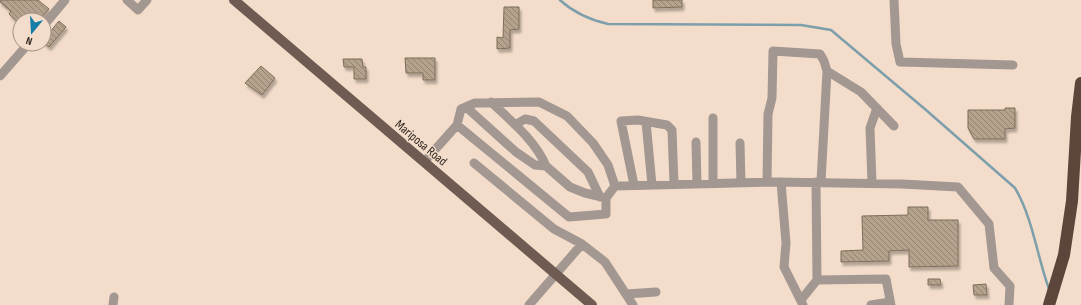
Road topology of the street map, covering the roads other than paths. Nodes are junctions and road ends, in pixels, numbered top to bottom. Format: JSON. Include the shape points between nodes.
{"nodes":[{"id":1,"x":65,"y":0,"type":"edge"},
{"id":2,"x":127,"y":0,"type":"edge"},
{"id":3,"x":147,"y":0,"type":"edge"},
{"id":4,"x":234,"y":0,"type":"edge"},
{"id":5,"x":894,"y":0,"type":"edge"},
{"id":6,"x":52,"y":15,"type":"edge"},
{"id":7,"x":21,"y":52,"type":"edge"},
{"id":8,"x":1014,"y":65,"type":"dead end"},
{"id":9,"x":827,"y":70,"type":"junction"},
{"id":10,"x":0,"y":76,"type":"edge"},
{"id":11,"x":1081,"y":83,"type":"edge"},
{"id":12,"x":491,"y":102,"type":"junction"},
{"id":13,"x":466,"y":107,"type":"junction"},
{"id":14,"x":877,"y":108,"type":"junction"},
{"id":15,"x":713,"y":118,"type":"dead end"},
{"id":16,"x":646,"y":122,"type":"junction"},
{"id":17,"x":457,"y":125,"type":"junction"},
{"id":18,"x":515,"y":125,"type":"junction"},
{"id":19,"x":894,"y":126,"type":"dead end"},
{"id":20,"x":696,"y":142,"type":"dead end"},
{"id":21,"x":740,"y":143,"type":"dead end"},
{"id":22,"x":424,"y":162,"type":"junction"},
{"id":23,"x":474,"y":163,"type":"dead end"},
{"id":24,"x":546,"y":166,"type":"junction"},
{"id":25,"x":767,"y":182,"type":"junction"},
{"id":26,"x":781,"y":182,"type":"junction"},
{"id":27,"x":819,"y":182,"type":"junction"},
{"id":28,"x":713,"y":183,"type":"junction"},
{"id":29,"x":741,"y":183,"type":"junction"},
{"id":30,"x":872,"y":183,"type":"junction"},
{"id":31,"x":674,"y":184,"type":"junction"},
{"id":32,"x":697,"y":184,"type":"junction"},
{"id":33,"x":634,"y":185,"type":"junction"},
{"id":34,"x":652,"y":185,"type":"junction"},
{"id":35,"x":615,"y":186,"type":"junction"},
{"id":36,"x":603,"y":197,"type":"junction"},
{"id":37,"x":582,"y":244,"type":"junction"},
{"id":38,"x":556,"y":274,"type":"junction"},
{"id":39,"x":818,"y":280,"type":"junction"},
{"id":40,"x":656,"y":292,"type":"dead end"},
{"id":41,"x":626,"y":294,"type":"junction"},
{"id":42,"x":802,"y":302,"type":"edge"},
{"id":43,"x":891,"y":304,"type":"edge"},
{"id":44,"x":529,"y":305,"type":"edge"},
{"id":45,"x":592,"y":305,"type":"edge"},
{"id":46,"x":633,"y":305,"type":"edge"},
{"id":47,"x":871,"y":305,"type":"edge"},
{"id":48,"x":1009,"y":305,"type":"edge"},
{"id":49,"x":1049,"y":305,"type":"edge"}],
"edges":[{"from":1,"to":6,"type":"street"},
{"from":2,"to":3,"type":"street","via":[[138,10]]},
{"from":4,"to":22,"type":"main road","name":"Mariposa Road"},
{"from":5,"to":8,"type":"street","via":[[896,44],[900,62]]},
{"from":7,"to":10,"type":"street"},
{"from":9,"to":14,"type":"street","via":[[861,92]]},
{"from":9,"to":25,"type":"street","via":[[820,54],[774,51],[772,98],[768,114]]},
{"from":9,"to":27,"type":"street"},
{"from":11,"to":49,"type":"highway","via":[[1072,201],[1064,255]]},
{"from":12,"to":13,"type":"street","via":[[475,103]]},
{"from":12,"to":18,"type":"street"},
{"from":12,"to":35,"type":"street","via":[[539,102],[567,116],[601,154],[608,165]]},
{"from":13,"to":17,"type":"street","via":[[461,109]]},
{"from":13,"to":24,"type":"street","via":[[516,152],[535,166]]},
{"from":14,"to":19,"type":"street"},
{"from":14,"to":30,"type":"street","via":[[870,128]]},
{"from":15,"to":28,"type":"street"},
{"from":16,"to":31,"type":"street","via":[[667,125],[672,130]]},
{"from":16,"to":33,"type":"street","via":[[621,121]]},
{"from":16,"to":34,"type":"street"},
{"from":17,"to":22,"type":"street"},
{"from":17,"to":36,"type":"street","via":[[569,217],[606,214]]},
{"from":18,"to":24,"type":"street","via":[[542,155]]},
{"from":18,"to":36,"type":"street","via":[[525,119],[534,121],[588,172]]},
{"from":20,"to":32,"type":"street"},
{"from":21,"to":29,"type":"street"},
{"from":22,"to":38,"type":"main road","name":"Mariposa Road"},
{"from":23,"to":37,"type":"street","via":[[554,228]]},
{"from":24,"to":36,"type":"street","via":[[570,187]]},
{"from":25,"to":26,"type":"street"},
{"from":25,"to":29,"type":"street"},
{"from":26,"to":27,"type":"street"},
{"from":26,"to":42,"type":"street","via":[[786,243],[784,267]]},
{"from":27,"to":30,"type":"street"},
{"from":27,"to":39,"type":"street"},
{"from":28,"to":29,"type":"street"},
{"from":28,"to":32,"type":"street"},
{"from":30,"to":48,"type":"street","via":[[958,187],[988,224],[994,268],[1010,286]]},
{"from":31,"to":32,"type":"street"},
{"from":31,"to":34,"type":"street"},
{"from":33,"to":34,"type":"street"},
{"from":33,"to":35,"type":"street"},
{"from":35,"to":36,"type":"street"},
{"from":37,"to":38,"type":"street"},
{"from":37,"to":41,"type":"street","via":[[605,262]]},
{"from":38,"to":44,"type":"street"},
{"from":38,"to":45,"type":"main road","name":"Mariposa Road"},
{"from":39,"to":42,"type":"street"},
{"from":39,"to":43,"type":"street","via":[[886,279]]},
{"from":40,"to":41,"type":"street"},
{"from":41,"to":46,"type":"street"},
{"from":43,"to":47,"type":"street"}]}
